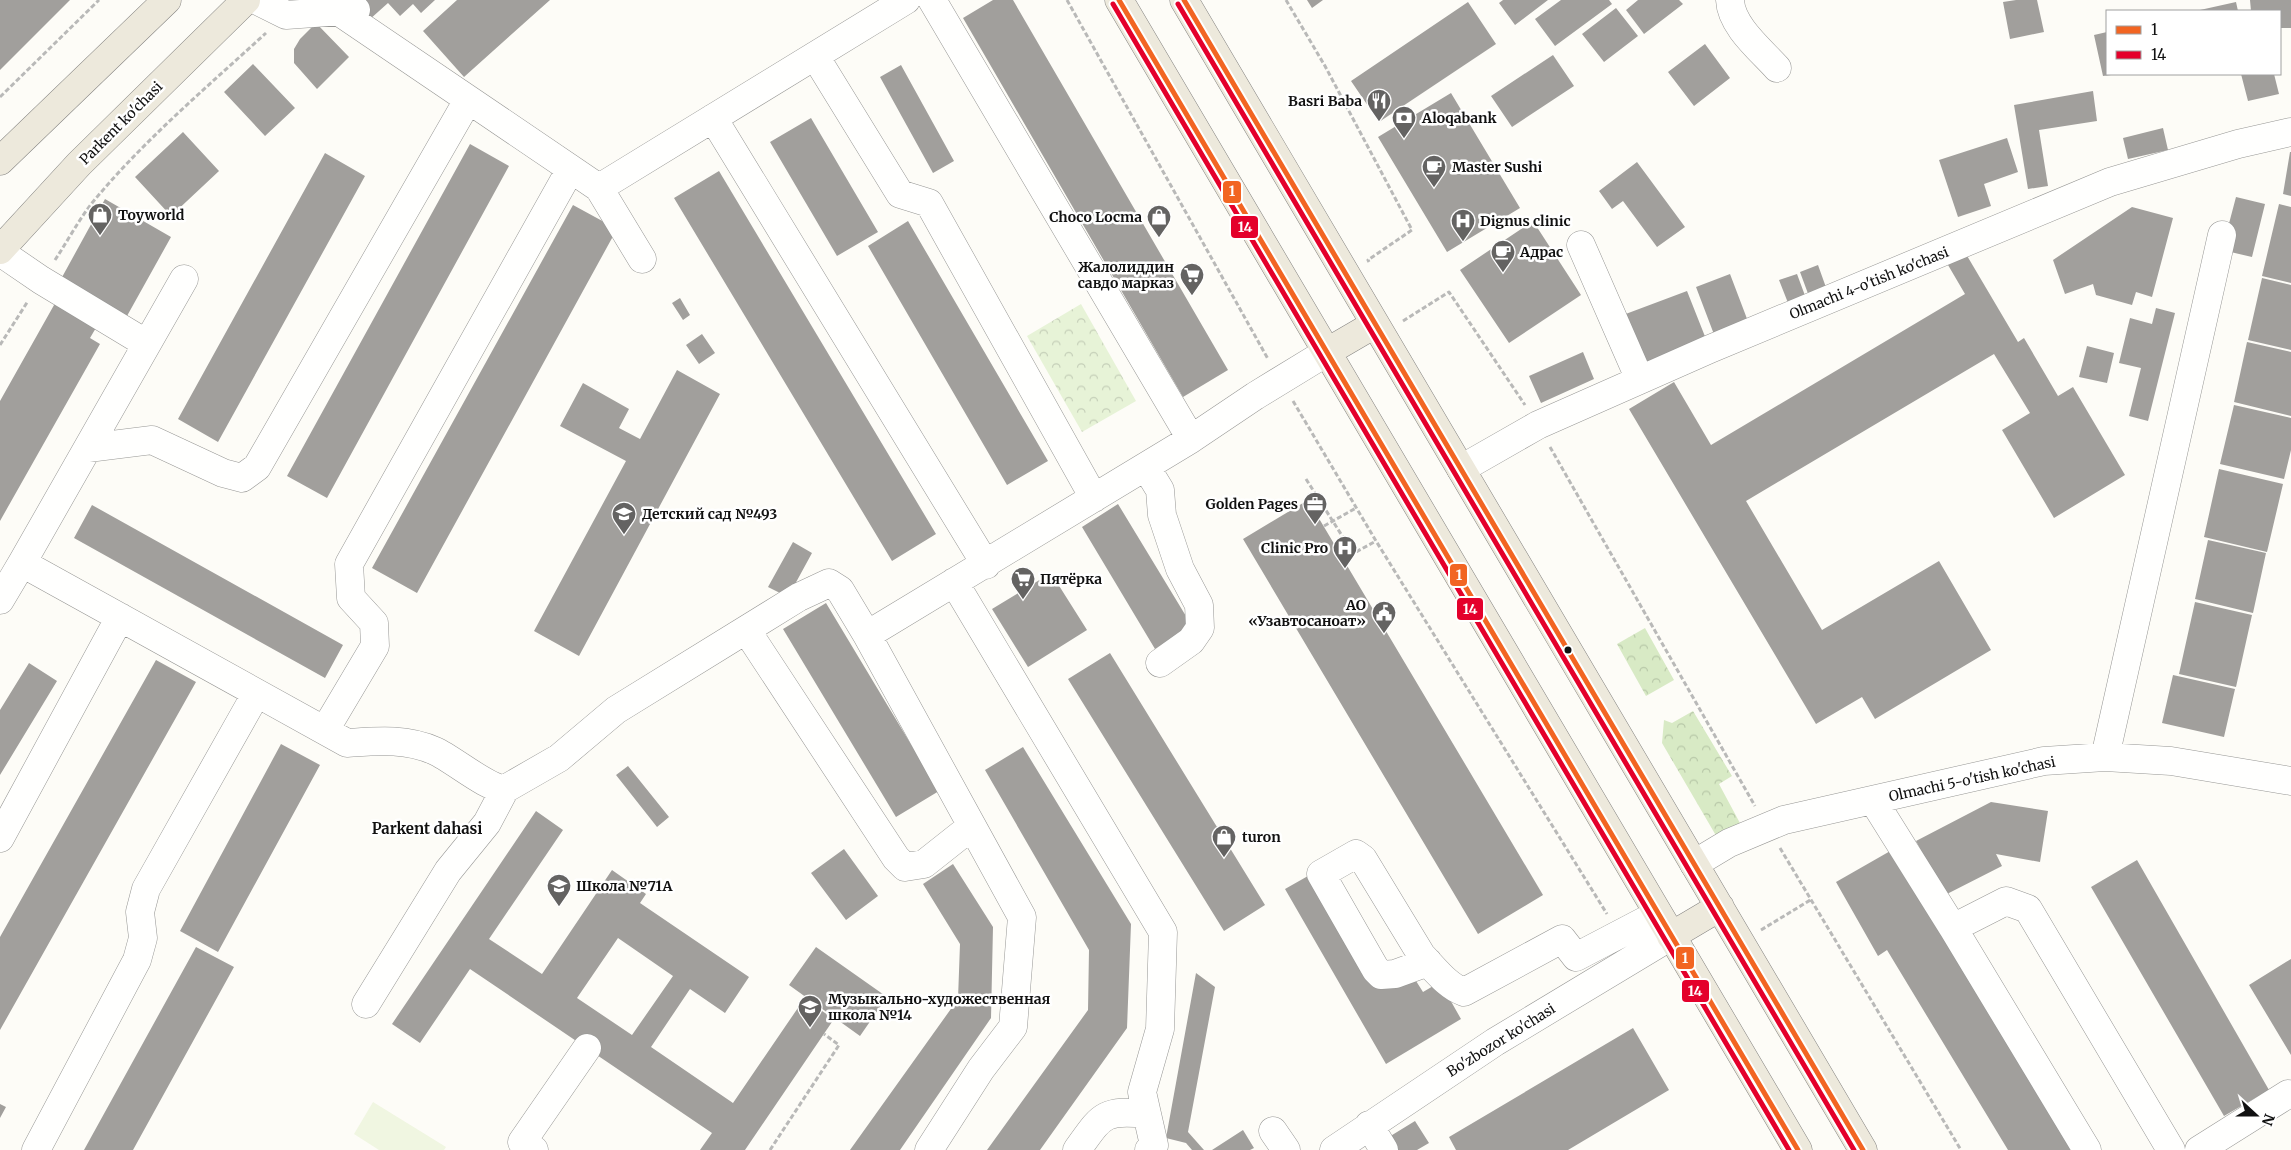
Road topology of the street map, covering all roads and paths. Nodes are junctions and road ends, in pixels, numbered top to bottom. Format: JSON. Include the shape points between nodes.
{"nodes":[{"id":1,"x":99,"y":0,"type":"edge"},
{"id":2,"x":167,"y":0,"type":"edge"},
{"id":3,"x":246,"y":0,"type":"edge"},
{"id":4,"x":256,"y":0,"type":"edge"},
{"id":5,"x":906,"y":0,"type":"edge"},
{"id":6,"x":932,"y":0,"type":"edge"},
{"id":7,"x":1067,"y":0,"type":"edge"},
{"id":8,"x":1119,"y":0,"type":"edge"},
{"id":9,"x":1184,"y":0,"type":"edge"},
{"id":10,"x":1286,"y":0,"type":"edge"},
{"id":11,"x":1730,"y":0,"type":"edge"},
{"id":12,"x":286,"y":15,"type":"junction"},
{"id":13,"x":815,"y":56,"type":"junction"},
{"id":14,"x":1777,"y":68,"type":"dead end"},
{"id":15,"x":0,"y":97,"type":"edge"},
{"id":16,"x":468,"y":100,"type":"junction"},
{"id":17,"x":713,"y":118,"type":"junction"},
{"id":18,"x":2291,"y":132,"type":"edge"},
{"id":19,"x":0,"y":161,"type":"edge"},
{"id":20,"x":570,"y":170,"type":"junction"},
{"id":21,"x":599,"y":188,"type":"junction"},
{"id":22,"x":2222,"y":235,"type":"dead end"},
{"id":23,"x":1581,"y":245,"type":"dead end"},
{"id":24,"x":0,"y":251,"type":"edge"},
{"id":25,"x":642,"y":259,"type":"dead end"},
{"id":26,"x":1371,"y":267,"type":"dead end"},
{"id":27,"x":184,"y":279,"type":"dead end"},
{"id":28,"x":42,"y":280,"type":"junction"},
{"id":29,"x":1388,"y":323,"type":"junction"},
{"id":30,"x":147,"y":344,"type":"junction"},
{"id":31,"x":0,"y":345,"type":"edge"},
{"id":32,"x":1327,"y":352,"type":"junction"},
{"id":33,"x":1280,"y":380,"type":"junction"},
{"id":34,"x":1640,"y":380,"type":"junction"},
{"id":35,"x":1538,"y":425,"type":"junction"},
{"id":36,"x":1191,"y":439,"type":"junction"},
{"id":37,"x":88,"y":448,"type":"junction"},
{"id":38,"x":1146,"y":467,"type":"junction"},
{"id":39,"x":1460,"y":469,"type":"junction"},
{"id":40,"x":1306,"y":479,"type":"dead end"},
{"id":41,"x":1094,"y":498,"type":"junction"},
{"id":42,"x":1356,"y":508,"type":"junction"},
{"id":43,"x":1333,"y":521,"type":"junction"},
{"id":44,"x":1324,"y":526,"type":"dead end"},
{"id":45,"x":1376,"y":541,"type":"junction"},
{"id":46,"x":1353,"y":552,"type":"junction"},
{"id":47,"x":1343,"y":559,"type":"dead end"},
{"id":48,"x":22,"y":563,"type":"junction"},
{"id":49,"x":986,"y":565,"type":"junction"},
{"id":50,"x":954,"y":582,"type":"junction"},
{"id":51,"x":0,"y":600,"type":"edge"},
{"id":52,"x":120,"y":617,"type":"junction"},
{"id":53,"x":747,"y":631,"type":"junction"},
{"id":54,"x":868,"y":634,"type":"junction"},
{"id":55,"x":1160,"y":663,"type":"dead end"},
{"id":56,"x":256,"y":694,"type":"junction"},
{"id":57,"x":325,"y":730,"type":"junction"},
{"id":58,"x":2105,"y":757,"type":"junction"},
{"id":59,"x":2291,"y":781,"type":"edge"},
{"id":60,"x":505,"y":789,"type":"junction"},
{"id":61,"x":1873,"y":800,"type":"junction"},
{"id":62,"x":7,"y":810,"type":"edge"},
{"id":63,"x":972,"y":826,"type":"junction"},
{"id":64,"x":1767,"y":827,"type":"junction"},
{"id":65,"x":0,"y":838,"type":"edge"},
{"id":66,"x":1694,"y":864,"type":"junction"},
{"id":67,"x":1812,"y":899,"type":"junction"},
{"id":68,"x":1720,"y":907,"type":"junction"},
{"id":69,"x":1665,"y":925,"type":"junction"},
{"id":70,"x":1953,"y":928,"type":"junction"},
{"id":71,"x":1756,"y":932,"type":"dead end"},
{"id":72,"x":1621,"y":935,"type":"junction"},
{"id":73,"x":1428,"y":962,"type":"dead end"},
{"id":74,"x":366,"y":1004,"type":"dead end"},
{"id":75,"x":824,"y":1034,"type":"dead end"},
{"id":76,"x":587,"y":1048,"type":"dead end"},
{"id":77,"x":2288,"y":1094,"type":"dead end"},
{"id":78,"x":1146,"y":1114,"type":"junction"},
{"id":79,"x":1369,"y":1125,"type":"junction"},
{"id":80,"x":2216,"y":1145,"type":"edge"},
{"id":81,"x":36,"y":1150,"type":"edge"},
{"id":82,"x":534,"y":1150,"type":"edge"},
{"id":83,"x":770,"y":1150,"type":"edge"},
{"id":84,"x":929,"y":1150,"type":"edge"},
{"id":85,"x":1077,"y":1150,"type":"edge"},
{"id":86,"x":1149,"y":1150,"type":"edge"},
{"id":87,"x":1334,"y":1150,"type":"edge"},
{"id":88,"x":1384,"y":1150,"type":"edge"},
{"id":89,"x":1798,"y":1150,"type":"edge"},
{"id":90,"x":1863,"y":1150,"type":"edge"},
{"id":91,"x":1961,"y":1150,"type":"edge"},
{"id":92,"x":2086,"y":1150,"type":"edge"},
{"id":93,"x":2171,"y":1150,"type":"edge"}],
"edges":[{"from":1,"to":15,"type":"path"},
{"from":2,"to":19,"type":"main road"},
{"from":3,"to":24,"type":"main road","name":"Parkent ko'chasi","via":[[79,164]]},
{"from":4,"to":12,"type":"street"},
{"from":5,"to":13,"type":"street"},
{"from":6,"to":36,"type":"street"},
{"from":7,"to":33,"type":"path"},
{"from":8,"to":32,"type":"main road"},
{"from":9,"to":29,"type":"main road"},
{"from":10,"to":26,"type":"path","via":[[1412,230],[1368,260]]},
{"from":11,"to":14,"type":"street","via":[[1730,8],[1739,25]]},
{"from":12,"to":16,"type":"street","via":[[349,11]]},
{"from":12,"to":28,"type":"path","via":[[126,164],[91,205]]},
{"from":13,"to":17,"type":"street"},
{"from":13,"to":41,"type":"street","via":[[900,194],[929,204]]},
{"from":16,"to":20,"type":"street"},
{"from":16,"to":37,"type":"street","via":[[257,467],[242,478],[223,473],[152,440]]},
{"from":17,"to":21,"type":"street"},
{"from":17,"to":49,"type":"street"},
{"from":18,"to":34,"type":"street","name":"Olmachi 4-o'tish ko'chasi","via":[[2238,144],[2110,182]]},
{"from":20,"to":21,"type":"street"},
{"from":20,"to":57,"type":"street","via":[[349,564],[351,598],[374,623],[375,646]]},
{"from":21,"to":25,"type":"street"},
{"from":22,"to":58,"type":"street"},
{"from":23,"to":34,"type":"street"},
{"from":24,"to":28,"type":"street"},
{"from":27,"to":30,"type":"street"},
{"from":28,"to":30,"type":"street"},
{"from":28,"to":31,"type":"path"},
{"from":29,"to":32,"type":"main road"},
{"from":29,"to":35,"type":"path","via":[[1449,292]]},
{"from":29,"to":39,"type":"main road"},
{"from":30,"to":37,"type":"street"},
{"from":32,"to":33,"type":"street"},
{"from":32,"to":69,"type":"main road"},
{"from":33,"to":36,"type":"street"},
{"from":33,"to":42,"type":"path"},
{"from":34,"to":35,"type":"street","name":"Olmachi 4-o'tish ko'chasi"},
{"from":35,"to":39,"type":"street","name":"Olmachi 4-o'tish ko'chasi"},
{"from":35,"to":64,"type":"path"},
{"from":36,"to":38,"type":"street"},
{"from":37,"to":48,"type":"street"},
{"from":38,"to":41,"type":"street"},
{"from":38,"to":55,"type":"street","via":[[1160,490],[1162,514],[1180,569],[1198,605],[1200,628],[1191,642]]},
{"from":39,"to":66,"type":"main road"},
{"from":40,"to":43,"type":"path"},
{"from":41,"to":49,"type":"street"},
{"from":42,"to":43,"type":"path"},
{"from":42,"to":45,"type":"path"},
{"from":43,"to":44,"type":"path"},
{"from":43,"to":46,"type":"path"},
{"from":45,"to":46,"type":"path"},
{"from":45,"to":72,"type":"path"},
{"from":46,"to":47,"type":"path"},
{"from":48,"to":51,"type":"street"},
{"from":48,"to":52,"type":"street"},
{"from":49,"to":50,"type":"street"},
{"from":50,"to":54,"type":"street"},
{"from":50,"to":78,"type":"street","via":[[1163,932],[1160,1029],[1142,1092]]},
{"from":52,"to":56,"type":"street"},
{"from":52,"to":62,"type":"street"},
{"from":53,"to":54,"type":"street","via":[[799,597],[829,583],[840,590]]},
{"from":53,"to":60,"type":"street","via":[[616,710],[560,758]]},
{"from":53,"to":63,"type":"street","via":[[905,867],[924,864]]},
{"from":54,"to":63,"type":"street"},
{"from":56,"to":57,"type":"street"},
{"from":56,"to":81,"type":"street","via":[[146,889],[140,912],[143,938],[137,960]]},
{"from":57,"to":60,"type":"street","via":[[347,742],[399,740],[434,750],[494,787]]},
{"from":58,"to":59,"type":"street","name":"Olmachi 5-o'tish ko'chasi","via":[[2171,762]]},
{"from":58,"to":61,"type":"street","name":"Olmachi 5-o'tish ko'chasi","via":[[2044,761]]},
{"from":60,"to":74,"type":"street","via":[[487,822],[448,871]]},
{"from":61,"to":64,"type":"street","name":"Olmachi 5-o'tish ko'chasi","via":[[1784,820]]},
{"from":61,"to":70,"type":"street"},
{"from":62,"to":65,"type":"street"},
{"from":63,"to":84,"type":"street","via":[[1022,917],[1013,1027],[981,1069]]},
{"from":64,"to":66,"type":"street","name":"Olmachi 5-o'tish ko'chasi","via":[[1729,843]]},
{"from":64,"to":67,"type":"path"},
{"from":66,"to":68,"type":"main road"},
{"from":67,"to":71,"type":"path"},
{"from":67,"to":91,"type":"path"},
{"from":68,"to":69,"type":"main road"},
{"from":68,"to":90,"type":"main road"},
{"from":69,"to":72,"type":"street"},
{"from":69,"to":79,"type":"street","name":"Bo'zbozor ko'chasi"},
{"from":69,"to":89,"type":"main road"},
{"from":70,"to":92,"type":"street"},
{"from":70,"to":93,"type":"street","via":[[2006,901],[2028,909]]},
{"from":72,"to":73,"type":"street","via":[[1576,957],[1562,939],[1464,992],[1454,989]]},
{"from":75,"to":83,"type":"path","via":[[839,1045]]},
{"from":76,"to":82,"type":"street","via":[[522,1142]]},
{"from":77,"to":80,"type":"street"},
{"from":78,"to":85,"type":"street","via":[[1122,1111],[1100,1118]]},
{"from":78,"to":86,"type":"street","via":[[1154,1145]]},
{"from":79,"to":87,"type":"street","name":"Bo'zbozor ko'chasi"},
{"from":79,"to":88,"type":"street"}]}
